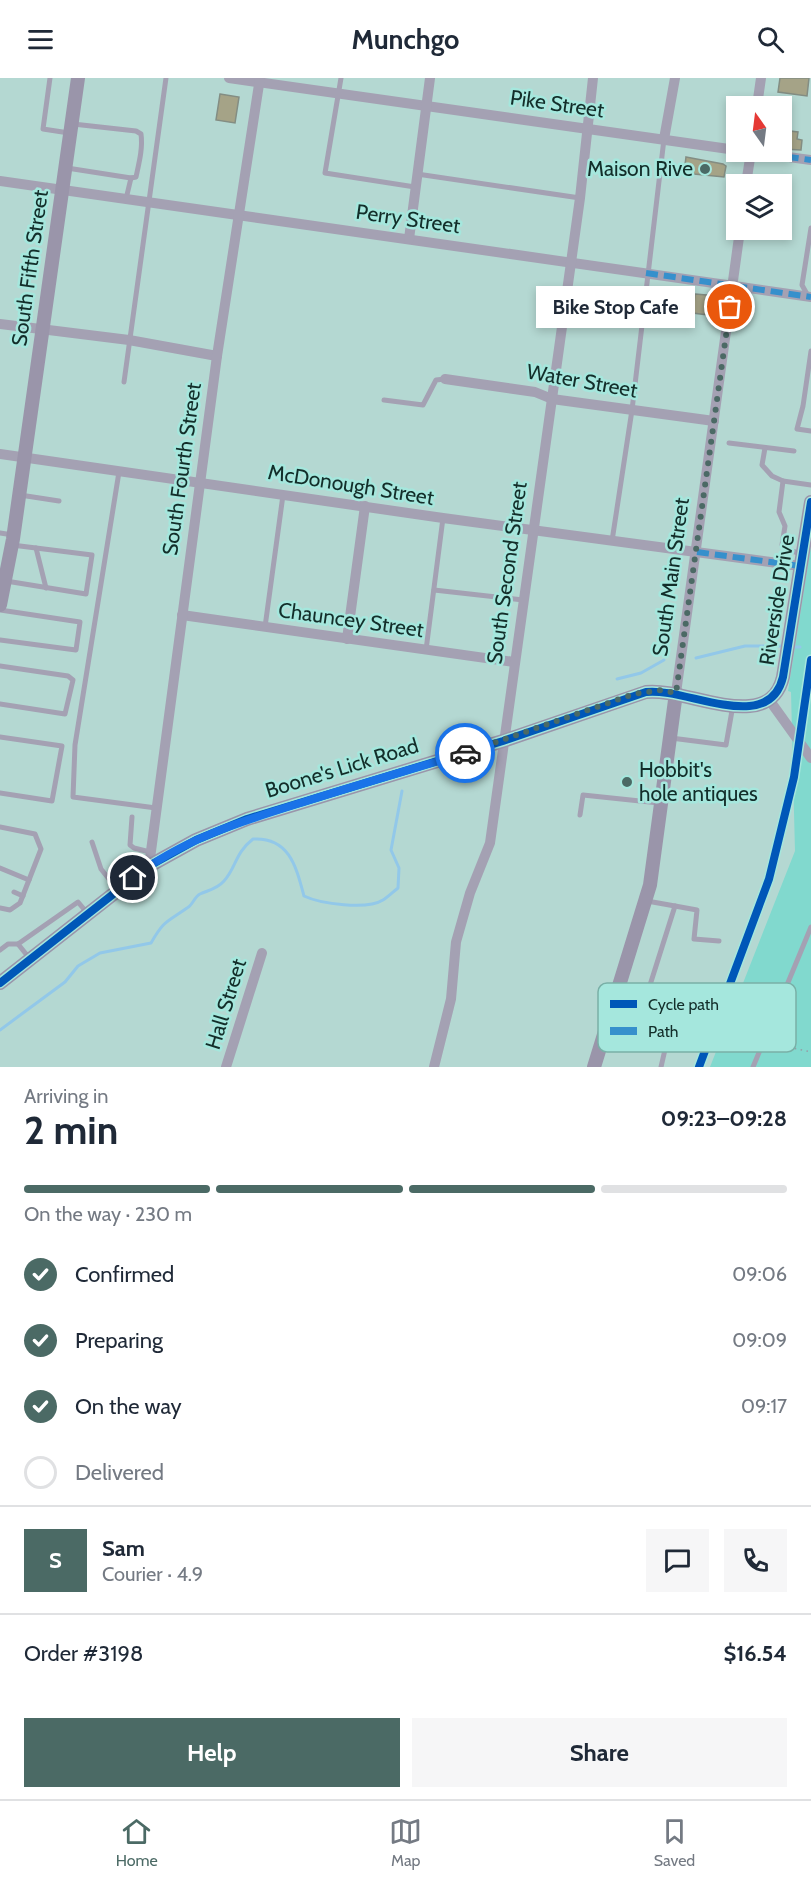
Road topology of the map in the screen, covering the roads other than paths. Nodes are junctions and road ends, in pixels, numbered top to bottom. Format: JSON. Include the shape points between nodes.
{"nodes":[{"id":1,"x":50,"y":78,"type":"edge"},
{"id":2,"x":78,"y":78,"type":"edge"},
{"id":3,"x":166,"y":78,"type":"edge"},
{"id":4,"x":230,"y":78,"type":"edge"},
{"id":5,"x":341,"y":78,"type":"edge"},
{"id":6,"x":430,"y":78,"type":"edge"},
{"id":7,"x":593,"y":78,"type":"edge"},
{"id":8,"x":675,"y":78,"type":"edge"},
{"id":9,"x":761,"y":78,"type":"edge"},
{"id":10,"x":260,"y":80,"type":"edge"},
{"id":11,"x":339,"y":93,"type":"junction"},
{"id":12,"x":758,"y":96,"type":"edge"},
{"id":13,"x":426,"y":106,"type":"junction"},
{"id":14,"x":71,"y":128,"type":"junction"},
{"id":15,"x":586,"y":128,"type":"junction"},
{"id":16,"x":664,"y":139,"type":"junction"},
{"id":17,"x":726,"y":148,"type":"edge"},
{"id":18,"x":792,"y":158,"type":"edge"},
{"id":19,"x":811,"y":160,"type":"edge"},
{"id":20,"x":65,"y":168,"type":"junction"},
{"id":21,"x":417,"y":174,"type":"junction"},
{"id":22,"x":134,"y":177,"type":"junction"},
{"id":23,"x":0,"y":181,"type":"edge"},
{"id":24,"x":416,"y":187,"type":"junction"},
{"id":25,"x":63,"y":190,"type":"junction"},
{"id":26,"x":580,"y":198,"type":"junction"},
{"id":27,"x":126,"y":199,"type":"junction"},
{"id":28,"x":151,"y":202,"type":"junction"},
{"id":29,"x":239,"y":215,"type":"junction"},
{"id":30,"x":811,"y":228,"type":"edge"},
{"id":31,"x":409,"y":239,"type":"junction"},
{"id":32,"x":739,"y":240,"type":"edge"},
{"id":33,"x":571,"y":262,"type":"junction"},
{"id":34,"x":646,"y":273,"type":"junction"},
{"id":35,"x":733,"y":284,"type":"junction"},
{"id":36,"x":810,"y":298,"type":"edge"},
{"id":37,"x":0,"y":324,"type":"edge"},
{"id":38,"x":43,"y":330,"type":"junction"},
{"id":39,"x":129,"y":340,"type":"junction"},
{"id":40,"x":811,"y":351,"type":"edge"},
{"id":41,"x":217,"y":356,"type":"junction"},
{"id":42,"x":445,"y":379,"type":"joint"},
{"id":43,"x":124,"y":382,"type":"dead end"},
{"id":44,"x":552,"y":399,"type":"junction"},
{"id":45,"x":384,"y":400,"type":"dead end"},
{"id":46,"x":632,"y":410,"type":"junction"},
{"id":47,"x":714,"y":421,"type":"junction"},
{"id":48,"x":811,"y":431,"type":"edge"},
{"id":49,"x":729,"y":443,"type":"dead end"},
{"id":50,"x":765,"y":448,"type":"junction"},
{"id":51,"x":794,"y":451,"type":"dead end"},
{"id":52,"x":0,"y":454,"type":"edge"},
{"id":53,"x":24,"y":457,"type":"junction"},
{"id":54,"x":119,"y":470,"type":"junction"},
{"id":55,"x":200,"y":481,"type":"junction"},
{"id":56,"x":783,"y":481,"type":"junction"},
{"id":57,"x":811,"y":485,"type":"edge"},
{"id":58,"x":283,"y":494,"type":"junction"},
{"id":59,"x":19,"y":495,"type":"junction"},
{"id":60,"x":59,"y":501,"type":"dead end"},
{"id":61,"x":811,"y":502,"type":"edge"},
{"id":62,"x":365,"y":506,"type":"junction"},
{"id":63,"x":442,"y":518,"type":"junction"},
{"id":64,"x":534,"y":530,"type":"junction"},
{"id":65,"x":8,"y":538,"type":"edge"},
{"id":66,"x":612,"y":541,"type":"junction"},
{"id":67,"x":36,"y":548,"type":"junction"},
{"id":68,"x":697,"y":552,"type":"junction"},
{"id":69,"x":801,"y":560,"type":"junction"},
{"id":70,"x":5,"y":581,"type":"junction"},
{"id":71,"x":46,"y":588,"type":"junction"},
{"id":72,"x":434,"y":590,"type":"junction"},
{"id":73,"x":523,"y":600,"type":"junction"},
{"id":74,"x":0,"y":605,"type":"edge"},
{"id":75,"x":0,"y":610,"type":"edge"},
{"id":76,"x":182,"y":615,"type":"junction"},
{"id":77,"x":265,"y":627,"type":"junction"},
{"id":78,"x":347,"y":639,"type":"junction"},
{"id":79,"x":0,"y":640,"type":"edge"},
{"id":80,"x":426,"y":650,"type":"junction"},
{"id":81,"x":514,"y":662,"type":"junction"},
{"id":82,"x":0,"y":666,"type":"edge"},
{"id":83,"x":676,"y":693,"type":"junction"},
{"id":84,"x":770,"y":701,"type":"junction"},
{"id":85,"x":0,"y":704,"type":"edge"},
{"id":86,"x":733,"y":705,"type":"junction"},
{"id":87,"x":0,"y":737,"type":"edge"},
{"id":88,"x":670,"y":738,"type":"junction"},
{"id":89,"x":503,"y":741,"type":"junction"},
{"id":90,"x":62,"y":746,"type":"junction"},
{"id":91,"x":75,"y":748,"type":"junction"},
{"id":92,"x":811,"y":758,"type":"edge"},
{"id":93,"x":0,"y":793,"type":"edge"},
{"id":94,"x":661,"y":804,"type":"junction"},
{"id":95,"x":156,"y":808,"type":"junction"},
{"id":96,"x":580,"y":815,"type":"dead end"},
{"id":97,"x":132,"y":816,"type":"dead end"},
{"id":98,"x":0,"y":827,"type":"edge"},
{"id":99,"x":92,"y":842,"type":"dead end"},
{"id":100,"x":150,"y":852,"type":"junction"},
{"id":101,"x":149,"y":866,"type":"junction"},
{"id":102,"x":0,"y":868,"type":"edge"},
{"id":103,"x":29,"y":880,"type":"junction"},
{"id":104,"x":118,"y":890,"type":"junction"},
{"id":105,"x":14,"y":892,"type":"dead end"},
{"id":106,"x":23,"y":896,"type":"junction"},
{"id":107,"x":647,"y":901,"type":"junction"},
{"id":108,"x":675,"y":906,"type":"junction"},
{"id":109,"x":0,"y":908,"type":"edge"},
{"id":110,"x":88,"y":914,"type":"junction"},
{"id":111,"x":811,"y":927,"type":"edge"},
{"id":112,"x":719,"y":941,"type":"dead end"},
{"id":113,"x":18,"y":944,"type":"junction"},
{"id":114,"x":1,"y":946,"type":"edge"},
{"id":115,"x":262,"y":953,"type":"dead end"},
{"id":116,"x":30,"y":960,"type":"junction"},
{"id":117,"x":0,"y":983,"type":"edge"},
{"id":118,"x":620,"y":983,"type":"edge"},
{"id":119,"x":651,"y":983,"type":"edge"},
{"id":120,"x":789,"y":983,"type":"edge"},
{"id":121,"x":598,"y":1052,"type":"edge"},
{"id":122,"x":664,"y":1052,"type":"edge"},
{"id":123,"x":760,"y":1052,"type":"edge"},
{"id":124,"x":226,"y":1067,"type":"edge"},
{"id":125,"x":434,"y":1067,"type":"edge"},
{"id":126,"x":594,"y":1067,"type":"edge"},
{"id":127,"x":661,"y":1067,"type":"edge"},
{"id":128,"x":753,"y":1067,"type":"edge"}],
"edges":[{"from":1,"to":14,"type":"lane","via":[[43,129]]},
{"from":2,"to":14,"type":"street","name":"South Fifth Street"},
{"from":3,"to":28,"type":"lane"},
{"from":4,"to":10,"type":"street","name":"Pike Street"},
{"from":5,"to":11,"type":"lane"},
{"from":6,"to":13,"type":"street"},
{"from":7,"to":15,"type":"street","name":"South Second Street"},
{"from":8,"to":16,"type":"street"},
{"from":9,"to":12,"type":"street"},
{"from":10,"to":11,"type":"street","name":"Pike Street"},
{"from":10,"to":29,"type":"street","name":"South Fourth Street"},
{"from":11,"to":13,"type":"street","name":"Pike Street"},
{"from":11,"to":24,"type":"lane","via":[[325,173]]},
{"from":13,"to":15,"type":"street","name":"Pike Street"},
{"from":13,"to":21,"type":"street"},
{"from":14,"to":20,"type":"street","name":"South Fifth Street"},
{"from":14,"to":22,"type":"lane","via":[[141,134]]},
{"from":15,"to":16,"type":"street","name":"Pike Street"},
{"from":15,"to":26,"type":"street","name":"South Second Street"},
{"from":16,"to":17,"type":"street","name":"Pike Street"},
{"from":16,"to":34,"type":"lane"},
{"from":18,"to":19,"type":"street"},
{"from":20,"to":22,"type":"lane"},
{"from":20,"to":25,"type":"street","name":"South Fifth Street"},
{"from":21,"to":24,"type":"street"},
{"from":21,"to":26,"type":"lane"},
{"from":22,"to":27,"type":"lane"},
{"from":23,"to":25,"type":"street","name":"Perry Street"},
{"from":24,"to":31,"type":"street"},
{"from":25,"to":27,"type":"street","name":"Perry Street"},
{"from":25,"to":38,"type":"street","name":"South Fifth Street"},
{"from":26,"to":33,"type":"street","name":"South Second Street"},
{"from":27,"to":28,"type":"street","name":"Perry Street"},
{"from":28,"to":29,"type":"street","name":"Perry Street"},
{"from":28,"to":39,"type":"lane"},
{"from":29,"to":31,"type":"street","name":"Perry Street"},
{"from":29,"to":41,"type":"street","name":"South Fourth Street"},
{"from":30,"to":36,"type":"lane","via":[[802,285]]},
{"from":31,"to":33,"type":"street","name":"Perry Street"},
{"from":32,"to":35,"type":"street","name":"South Main Street"},
{"from":33,"to":34,"type":"street","name":"Perry Street"},
{"from":33,"to":44,"type":"street","name":"South Second Street"},
{"from":34,"to":35,"type":"street","name":"Perry Street"},
{"from":34,"to":46,"type":"lane"},
{"from":35,"to":36,"type":"street","name":"Perry Street"},
{"from":35,"to":47,"type":"street","name":"South Main Street"},
{"from":37,"to":38,"type":"street"},
{"from":38,"to":39,"type":"street"},
{"from":38,"to":53,"type":"street","name":"South Fifth Street"},
{"from":39,"to":41,"type":"street"},
{"from":39,"to":43,"type":"lane"},
{"from":40,"to":48,"type":"lane","via":[[797,429]]},
{"from":41,"to":55,"type":"street","name":"South Fourth Street"},
{"from":42,"to":44,"type":"street","name":"Water Street","via":[[535,392]]},
{"from":42,"to":45,"type":"lane","via":[[436,380],[423,405]]},
{"from":44,"to":46,"type":"street","name":"Water Street"},
{"from":44,"to":64,"type":"street","name":"South Second Street"},
{"from":46,"to":47,"type":"street","name":"Water Street"},
{"from":46,"to":66,"type":"lane"},
{"from":47,"to":68,"type":"street","name":"South Main Street"},
{"from":49,"to":50,"type":"lane"},
{"from":50,"to":51,"type":"lane"},
{"from":50,"to":56,"type":"lane","via":[[762,465]]},
{"from":52,"to":53,"type":"street","name":"McDonough Street"},
{"from":53,"to":54,"type":"street","name":"McDonough Street"},
{"from":53,"to":59,"type":"street","name":"South Fifth Street"},
{"from":54,"to":55,"type":"street","name":"McDonough Street"},
{"from":54,"to":91,"type":"lane"},
{"from":55,"to":58,"type":"street","name":"McDonough Street"},
{"from":55,"to":76,"type":"street","name":"South Fourth Street"},
{"from":56,"to":57,"type":"lane"},
{"from":56,"to":69,"type":"lane","via":[[779,512],[785,526],[782,545]]},
{"from":58,"to":62,"type":"street","name":"McDonough Street"},
{"from":58,"to":77,"type":"lane"},
{"from":59,"to":60,"type":"lane"},
{"from":59,"to":65,"type":"street","name":"South Fifth Street"},
{"from":61,"to":69,"type":"street","name":"Riverside Drive"},
{"from":62,"to":63,"type":"street","name":"McDonough Street"},
{"from":62,"to":78,"type":"street"},
{"from":63,"to":64,"type":"street","name":"McDonough Street"},
{"from":63,"to":72,"type":"lane"},
{"from":64,"to":66,"type":"street","name":"McDonough Street"},
{"from":64,"to":73,"type":"street","name":"South Second Street"},
{"from":65,"to":67,"type":"lane"},
{"from":65,"to":70,"type":"street","name":"South Fifth Street"},
{"from":66,"to":68,"type":"street","name":"McDonough Street"},
{"from":67,"to":71,"type":"lane"},
{"from":67,"to":71,"type":"lane","via":[[92,555],[86,594]]},
{"from":68,"to":69,"type":"street","name":"McDonough Street"},
{"from":68,"to":83,"type":"street","name":"South Main Street"},
{"from":69,"to":84,"type":"street","name":"Riverside Drive","via":[[784,672],[779,691]]},
{"from":70,"to":71,"type":"lane"},
{"from":70,"to":74,"type":"street","name":"South Fifth Street"},
{"from":72,"to":73,"type":"lane"},
{"from":72,"to":80,"type":"lane"},
{"from":73,"to":81,"type":"street","name":"South Second Street"},
{"from":75,"to":79,"type":"lane","via":[[80,622],[76,650]]},
{"from":76,"to":77,"type":"street","name":"Chauncey Street"},
{"from":76,"to":95,"type":"street","name":"South Fourth Street"},
{"from":77,"to":78,"type":"street","name":"Chauncey Street"},
{"from":78,"to":80,"type":"street","name":"Chauncey Street"},
{"from":80,"to":81,"type":"street","name":"Chauncey Street"},
{"from":81,"to":89,"type":"street","name":"South Second Street"},
{"from":82,"to":85,"type":"lane","via":[[73,680],[65,714]]},
{"from":83,"to":86,"type":"street","name":"Boone's Lick Road"},
{"from":83,"to":88,"type":"street","name":"South Main Street"},
{"from":83,"to":89,"type":"street","name":"Boone's Lick Road","via":[[661,690],[634,694]]},
{"from":84,"to":86,"type":"street","name":"Boone's Lick Road","via":[[755,706]]},
{"from":84,"to":92,"type":"street"},
{"from":86,"to":88,"type":"lane","via":[[726,745]]},
{"from":87,"to":90,"type":"lane"},
{"from":88,"to":94,"type":"street","name":"South Main Street"},
{"from":89,"to":101,"type":"street","name":"Boone's Lick Road","via":[[247,819],[196,840]]},
{"from":89,"to":125,"type":"street","name":"South Second Street","via":[[490,843],[456,942],[451,999]]},
{"from":90,"to":91,"type":"lane"},
{"from":90,"to":93,"type":"lane","via":[[52,801]]},
{"from":91,"to":95,"type":"lane","via":[[73,797]]},
{"from":94,"to":96,"type":"lane","via":[[582,795]]},
{"from":94,"to":107,"type":"street","name":"South Main Street"},
{"from":95,"to":100,"type":"street","name":"South Fourth Street"},
{"from":97,"to":100,"type":"lane","via":[[130,845]]},
{"from":98,"to":103,"type":"lane","via":[[35,834],[38,838],[41,849]]},
{"from":99,"to":104,"type":"lane","via":[[101,869]]},
{"from":100,"to":101,"type":"street","name":"South Fourth Street"},
{"from":101,"to":104,"type":"street","name":"Boone's Lick Road"},
{"from":102,"to":103,"type":"lane"},
{"from":103,"to":106,"type":"lane"},
{"from":104,"to":110,"type":"street","name":"Boone's Lick Road"},
{"from":105,"to":106,"type":"lane"},
{"from":106,"to":109,"type":"lane","via":[[13,909]]},
{"from":107,"to":108,"type":"lane"},
{"from":107,"to":118,"type":"street","name":"South Main Street"},
{"from":108,"to":112,"type":"lane","via":[[697,910],[694,939]]},
{"from":108,"to":119,"type":"lane"},
{"from":110,"to":113,"type":"lane","via":[[78,902]]},
{"from":110,"to":116,"type":"street","name":"Boone's Lick Road"},
{"from":111,"to":120,"type":"lane"},
{"from":113,"to":114,"type":"lane"},
{"from":113,"to":116,"type":"lane"},
{"from":115,"to":124,"type":"street","name":"Hall Street"},
{"from":116,"to":117,"type":"street","name":"Boone's Lick Road"},
{"from":121,"to":126,"type":"street","name":"South Main Street"},
{"from":122,"to":127,"type":"lane"},
{"from":123,"to":128,"type":"lane"}]}
